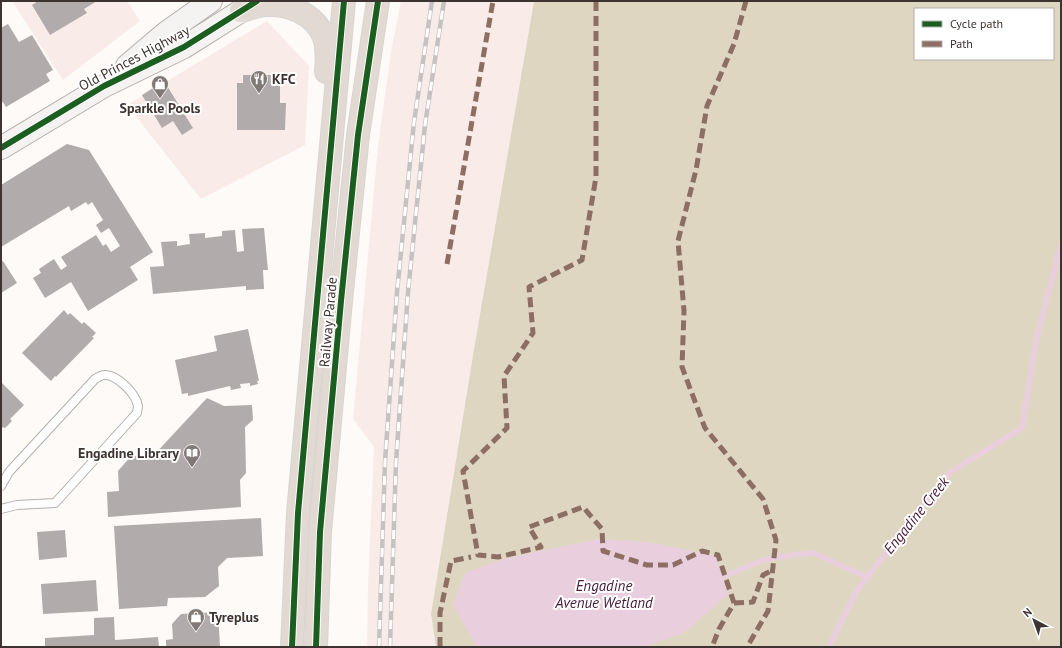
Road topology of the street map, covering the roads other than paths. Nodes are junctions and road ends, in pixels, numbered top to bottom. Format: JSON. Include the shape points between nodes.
{"nodes":[{"id":1,"x":212,"y":1,"type":"edge"},
{"id":2,"x":344,"y":1,"type":"edge"},
{"id":3,"x":378,"y":1,"type":"edge"},
{"id":4,"x":249,"y":6,"type":"edge"},
{"id":5,"x":104,"y":86,"type":"junction"},
{"id":6,"x":1,"y":148,"type":"edge"},
{"id":7,"x":311,"y":372,"type":"junction"},
{"id":8,"x":1,"y":486,"type":"edge"},
{"id":9,"x":1,"y":509,"type":"edge"},
{"id":10,"x":292,"y":647,"type":"edge"},
{"id":11,"x":316,"y":647,"type":"edge"}],
"edges":[{"from":1,"to":5,"type":"street","name":"Old Princes Highway","via":[[167,32]]},
{"from":2,"to":7,"type":"highway","name":"Railway Parade"},
{"from":3,"to":11,"type":"highway","name":"Railway Parade","via":[[358,135],[341,301],[320,532]]},
{"from":4,"to":5,"type":"street","name":"Old Princes Highway","via":[[184,47]]},
{"from":4,"to":7,"type":"highway","via":[[281,5],[295,8],[308,16],[324,36],[327,60],[306,301]]},
{"from":5,"to":6,"type":"street","name":"Old Princes Highway"},
{"from":7,"to":10,"type":"highway","name":"Railway Parade","via":[[298,513]]},
{"from":8,"to":9,"type":"lane","via":[[9,472],[95,379],[103,375],[110,376],[123,384],[135,398],[137,413],[55,503],[17,505]]}]}
